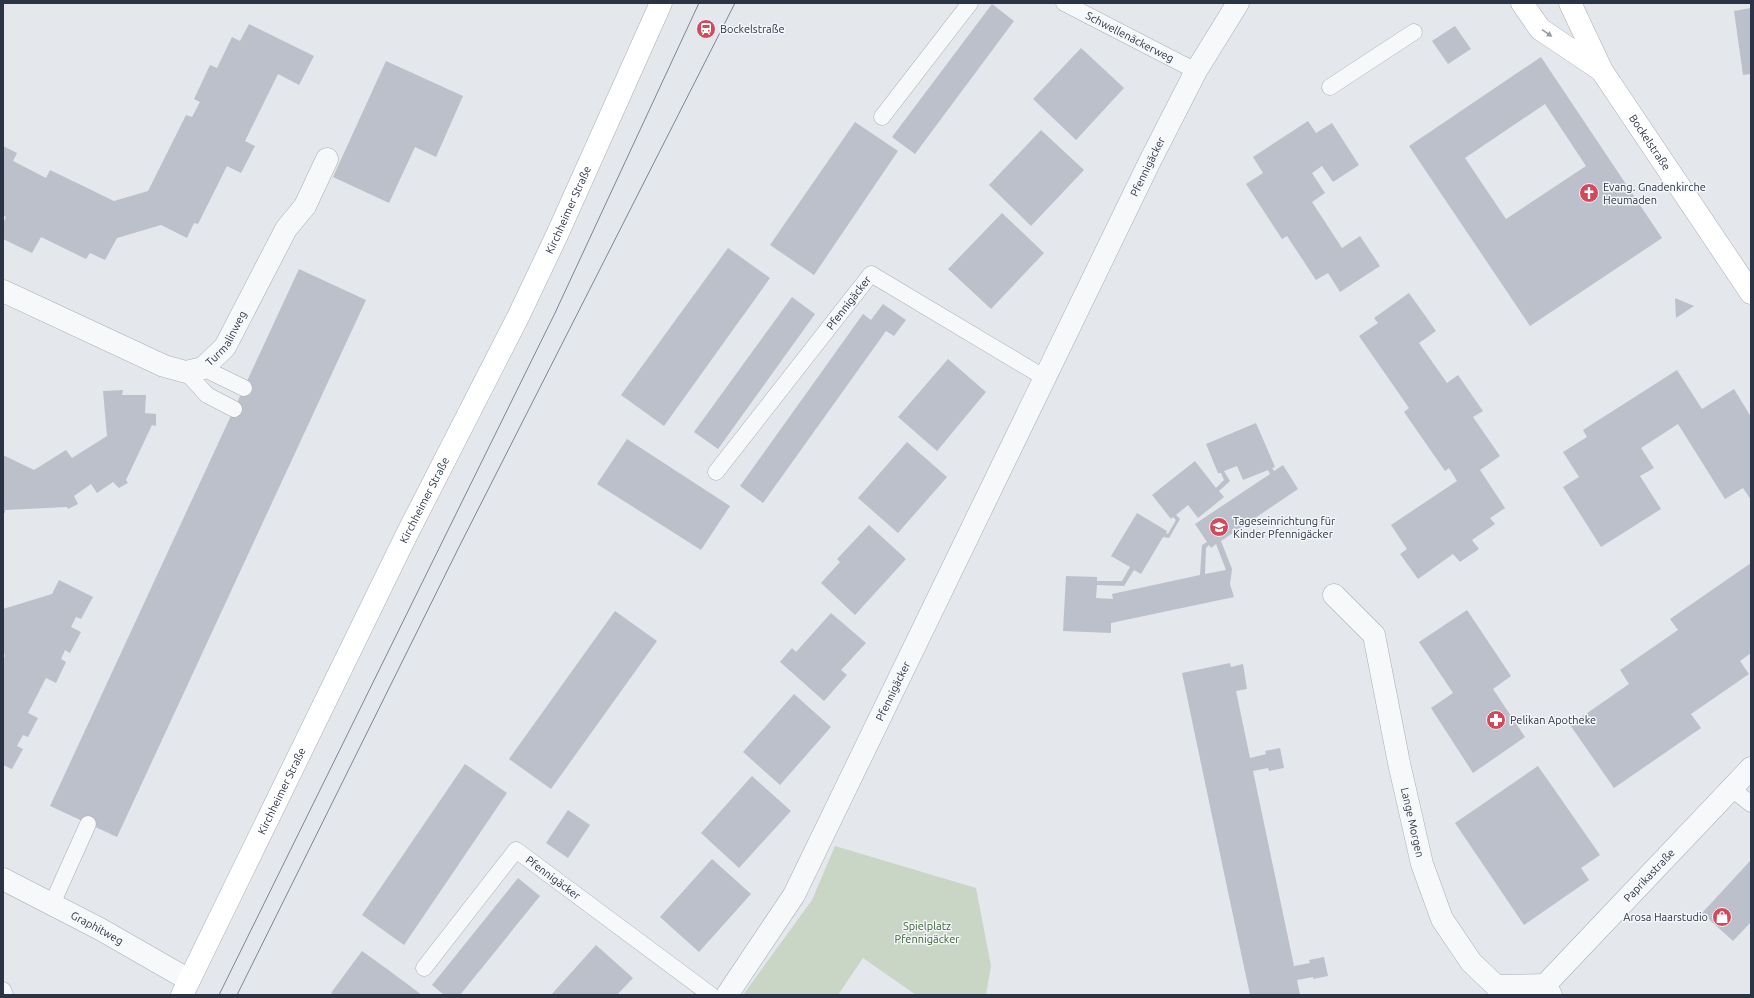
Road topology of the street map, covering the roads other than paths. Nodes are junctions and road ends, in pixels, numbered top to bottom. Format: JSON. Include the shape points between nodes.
{"nodes":[{"id":1,"x":662,"y":3,"type":"edge"},
{"id":2,"x":970,"y":3,"type":"edge"},
{"id":3,"x":1064,"y":3,"type":"edge"},
{"id":4,"x":1238,"y":3,"type":"edge"},
{"id":5,"x":1522,"y":3,"type":"edge"},
{"id":6,"x":1570,"y":3,"type":"edge"},
{"id":7,"x":1414,"y":32,"type":"dead end"},
{"id":8,"x":1196,"y":71,"type":"junction"},
{"id":9,"x":1602,"y":71,"type":"junction"},
{"id":10,"x":1330,"y":87,"type":"dead end"},
{"id":11,"x":882,"y":117,"type":"dead end"},
{"id":12,"x":327,"y":159,"type":"dead end"},
{"id":13,"x":3,"y":291,"type":"edge"},
{"id":14,"x":1751,"y":293,"type":"edge"},
{"id":15,"x":195,"y":370,"type":"junction"},
{"id":16,"x":1045,"y":378,"type":"junction"},
{"id":17,"x":244,"y":388,"type":"dead end"},
{"id":18,"x":234,"y":409,"type":"dead end"},
{"id":19,"x":716,"y":472,"type":"dead end"},
{"id":20,"x":1334,"y":595,"type":"dead end"},
{"id":21,"x":1751,"y":768,"type":"edge"},
{"id":22,"x":1732,"y":788,"type":"junction"},
{"id":23,"x":1751,"y":804,"type":"edge"},
{"id":24,"x":88,"y":824,"type":"dead end"},
{"id":25,"x":3,"y":880,"type":"edge"},
{"id":26,"x":52,"y":904,"type":"junction"},
{"id":27,"x":424,"y":968,"type":"dead end"},
{"id":28,"x":185,"y":988,"type":"edge"},
{"id":29,"x":3,"y":990,"type":"edge"},
{"id":30,"x":1543,"y":992,"type":"edge"},
{"id":31,"x":5,"y":995,"type":"edge"},
{"id":32,"x":711,"y":995,"type":"edge"},
{"id":33,"x":727,"y":995,"type":"edge"}],
"edges":[{"from":1,"to":28,"type":"main road","name":"Kirchheimer Straße","via":[[523,307],[406,536]]},
{"from":2,"to":11,"type":"lane"},
{"from":3,"to":8,"type":"lane","name":"Schwellenäckerweg"},
{"from":4,"to":8,"type":"street","name":"Pfennigäcker"},
{"from":5,"to":9,"type":"main road","name":"Bockelstraße","one_way":true,"via":[[1540,29]]},
{"from":6,"to":9,"type":"main road","name":"Bockelstraße"},
{"from":7,"to":10,"type":"lane"},
{"from":8,"to":16,"type":"street","name":"Pfennigäcker"},
{"from":9,"to":14,"type":"main road","name":"Bockelstraße"},
{"from":12,"to":15,"type":"street","name":"Turmalinweg","via":[[305,206],[286,228],[224,347]]},
{"from":13,"to":15,"type":"street","via":[[164,366]]},
{"from":15,"to":17,"type":"lane"},
{"from":15,"to":18,"type":"lane","via":[[207,395]]},
{"from":16,"to":19,"type":"lane","name":"Pfennigäcker","via":[[871,274]]},
{"from":16,"to":33,"type":"street","name":"Pfennigäcker","via":[[794,895]]},
{"from":20,"to":30,"type":"street","name":"Lange Morgen","via":[[1374,635],[1420,856],[1442,919],[1471,962],[1496,986]]},
{"from":21,"to":22,"type":"street","name":"Paprikastraße"},
{"from":22,"to":23,"type":"lane"},
{"from":22,"to":30,"type":"street","name":"Paprikastraße"},
{"from":24,"to":26,"type":"lane"},
{"from":25,"to":26,"type":"street","name":"Graphitweg"},
{"from":26,"to":28,"type":"street","name":"Graphitweg","via":[[100,929]]},
{"from":27,"to":32,"type":"lane","name":"Pfennigäcker","via":[[516,850]]},
{"from":29,"to":31,"type":"lane"}]}
